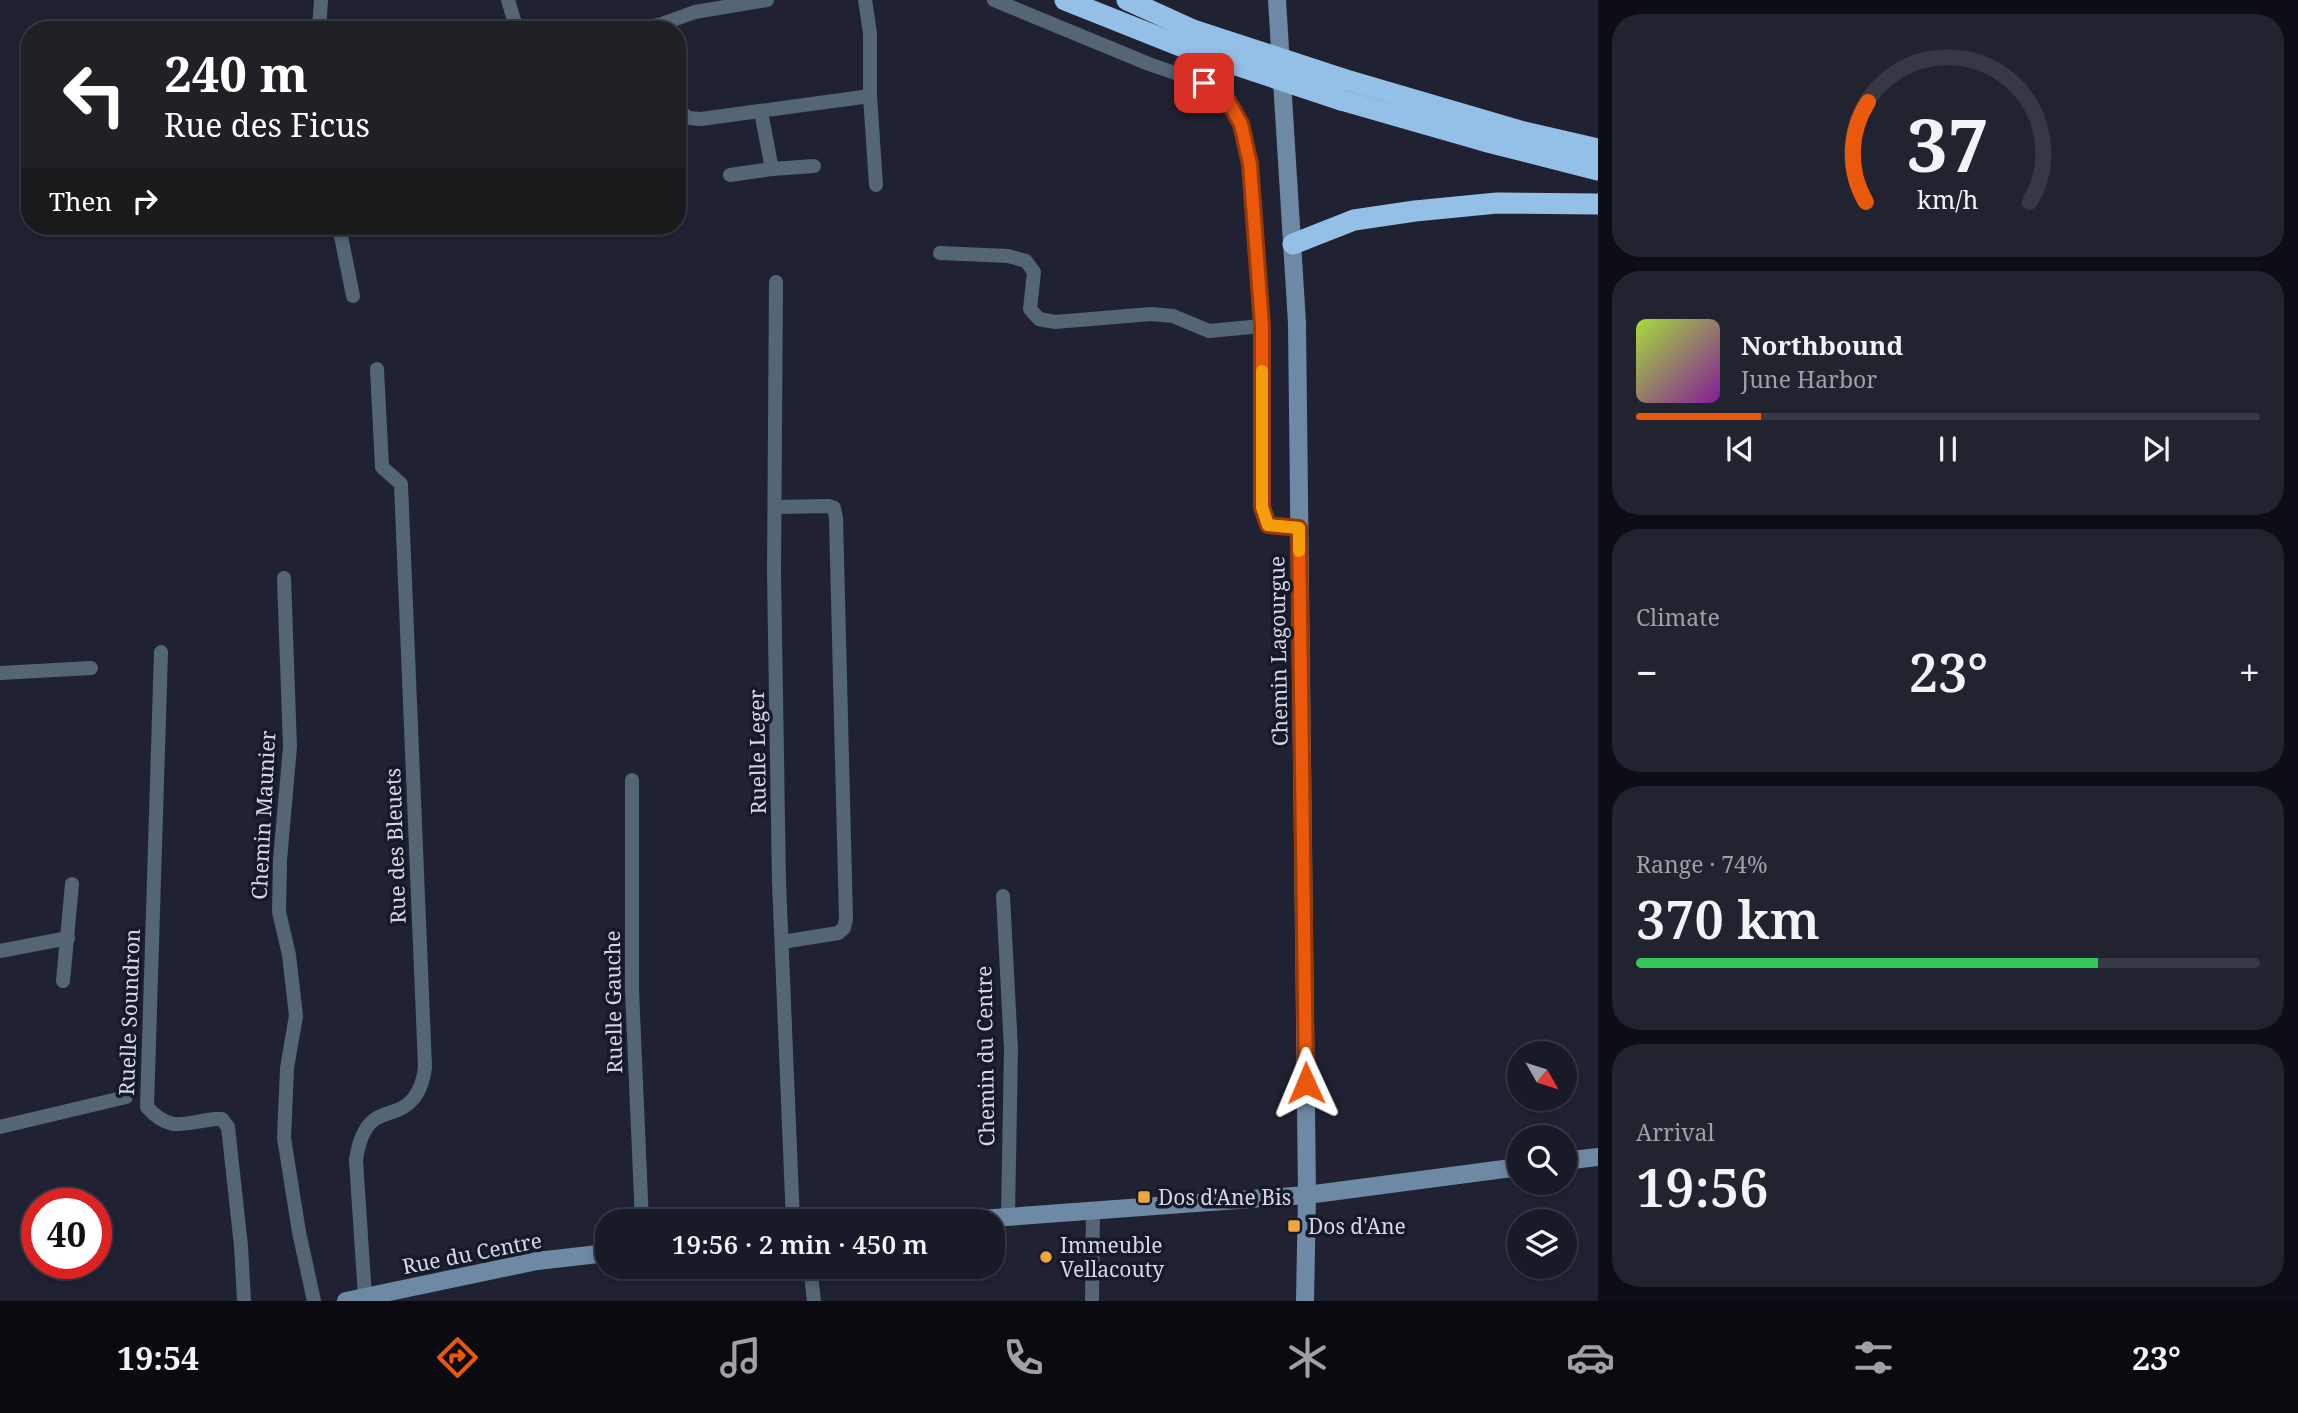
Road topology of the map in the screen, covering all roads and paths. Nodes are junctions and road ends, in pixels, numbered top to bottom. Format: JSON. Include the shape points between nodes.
{"nodes":[{"id":1,"x":321,"y":0,"type":"edge"},
{"id":2,"x":508,"y":0,"type":"edge"},
{"id":3,"x":767,"y":0,"type":"edge"},
{"id":4,"x":865,"y":0,"type":"edge"},
{"id":5,"x":994,"y":0,"type":"edge"},
{"id":6,"x":1065,"y":0,"type":"edge"},
{"id":7,"x":1127,"y":0,"type":"edge"},
{"id":8,"x":1277,"y":0,"type":"edge"},
{"id":9,"x":320,"y":21,"type":"edge"},
{"id":10,"x":514,"y":21,"type":"edge"},
{"id":11,"x":674,"y":21,"type":"edge"},
{"id":12,"x":1190,"y":39,"type":"junction"},
{"id":13,"x":1342,"y":89,"type":"junction"},
{"id":14,"x":870,"y":96,"type":"junction"},
{"id":15,"x":761,"y":112,"type":"junction"},
{"id":16,"x":686,"y":116,"type":"edge"},
{"id":17,"x":1524,"y":132,"type":"junction"},
{"id":18,"x":1598,"y":141,"type":"edge"},
{"id":19,"x":1598,"y":149,"type":"edge"},
{"id":20,"x":814,"y":166,"type":"dead end"},
{"id":21,"x":772,"y":169,"type":"junction"},
{"id":22,"x":1598,"y":170,"type":"edge"},
{"id":23,"x":730,"y":175,"type":"dead end"},
{"id":24,"x":877,"y":185,"type":"dead end"},
{"id":25,"x":1598,"y":204,"type":"edge"},
{"id":26,"x":341,"y":235,"type":"edge"},
{"id":27,"x":1293,"y":244,"type":"junction"},
{"id":28,"x":940,"y":253,"type":"dead end"},
{"id":29,"x":776,"y":282,"type":"dead end"},
{"id":30,"x":353,"y":296,"type":"dead end"},
{"id":31,"x":1262,"y":326,"type":"junction"},
{"id":32,"x":377,"y":369,"type":"dead end"},
{"id":33,"x":775,"y":507,"type":"junction"},
{"id":34,"x":1299,"y":528,"type":"junction"},
{"id":35,"x":285,"y":578,"type":"dead end"},
{"id":36,"x":161,"y":652,"type":"dead end"},
{"id":37,"x":92,"y":668,"type":"dead end"},
{"id":38,"x":0,"y":673,"type":"edge"},
{"id":39,"x":632,"y":780,"type":"dead end"},
{"id":40,"x":72,"y":884,"type":"dead end"},
{"id":41,"x":1003,"y":896,"type":"dead end"},
{"id":42,"x":68,"y":938,"type":"junction"},
{"id":43,"x":782,"y":942,"type":"junction"},
{"id":44,"x":0,"y":951,"type":"edge"},
{"id":45,"x":63,"y":981,"type":"dead end"},
{"id":46,"x":126,"y":1097,"type":"dead end"},
{"id":47,"x":0,"y":1126,"type":"edge"},
{"id":48,"x":1598,"y":1157,"type":"edge"},
{"id":49,"x":1577,"y":1159,"type":"edge"},
{"id":50,"x":1507,"y":1169,"type":"edge"},
{"id":51,"x":1307,"y":1195,"type":"junction"},
{"id":52,"x":641,"y":1209,"type":"edge"},
{"id":53,"x":792,"y":1209,"type":"edge"},
{"id":54,"x":1093,"y":1209,"type":"junction"},
{"id":55,"x":1005,"y":1216,"type":"edge"},
{"id":56,"x":1008,"y":1216,"type":"junction"},
{"id":57,"x":595,"y":1254,"type":"edge"},
{"id":58,"x":811,"y":1279,"type":"edge"},
{"id":59,"x":365,"y":1297,"type":"junction"},
{"id":60,"x":244,"y":1301,"type":"edge"},
{"id":61,"x":314,"y":1301,"type":"edge"},
{"id":62,"x":346,"y":1301,"type":"edge"},
{"id":63,"x":814,"y":1301,"type":"edge"},
{"id":64,"x":1092,"y":1301,"type":"edge"},
{"id":65,"x":1305,"y":1301,"type":"edge"}],
"edges":[{"from":1,"to":9,"type":"street"},
{"from":2,"to":10,"type":"street"},
{"from":3,"to":11,"type":"street","via":[[695,12]]},
{"from":4,"to":14,"type":"street"},
{"from":5,"to":31,"type":"street","via":[[1204,83],[1228,101],[1241,124],[1250,164]]},
{"from":6,"to":12,"type":"highway"},
{"from":7,"to":12,"type":"highway"},
{"from":8,"to":27,"type":"street","name":"Chemin Lagourgue"},
{"from":12,"to":13,"type":"highway","bridge":true},
{"from":13,"to":17,"type":"highway"},
{"from":13,"to":22,"type":"highway","via":[[1484,141]]},
{"from":14,"to":15,"type":"street"},
{"from":14,"to":24,"type":"street"},
{"from":15,"to":16,"type":"street","via":[[701,119]]},
{"from":15,"to":21,"type":"street"},
{"from":17,"to":18,"type":"highway"},
{"from":17,"to":19,"type":"highway"},
{"from":20,"to":21,"type":"street"},
{"from":21,"to":23,"type":"street"},
{"from":25,"to":27,"type":"highway","via":[[1497,202],[1415,211],[1354,220]]},
{"from":26,"to":30,"type":"street"},
{"from":27,"to":34,"type":"street","name":"Chemin Lagourgue"},
{"from":28,"to":31,"type":"street","via":[[1026,261],[1034,272],[1030,309],[1039,320],[1151,314],[1173,316],[1209,331]]},
{"from":29,"to":33,"type":"street","name":"Ruelle Leger"},
{"from":31,"to":34,"type":"street","via":[[1262,507],[1268,525]]},
{"from":32,"to":59,"type":"street","name":"Rue des Bleuets","via":[[382,467],[401,484],[425,1067],[415,1097],[375,1119],[358,1147]]},
{"from":33,"to":43,"type":"street","name":"Ruelle Leger"},
{"from":33,"to":43,"type":"street","via":[[828,506],[834,508],[836,518],[846,919],[838,933]]},
{"from":34,"to":51,"type":"street","name":"Chemin Lagourgue"},
{"from":35,"to":61,"type":"street","name":"Chemin Maunier","via":[[290,747],[279,912],[296,1016],[287,1068],[284,1138]]},
{"from":36,"to":60,"type":"street","name":"Ruelle Soundron","via":[[147,1107],[172,1125],[222,1119],[228,1127]]},
{"from":37,"to":38,"type":"street"},
{"from":39,"to":52,"type":"street","name":"Ruelle Gauche","via":[[632,990]]},
{"from":40,"to":42,"type":"street"},
{"from":41,"to":56,"type":"street","name":"Chemin du Centre","via":[[1011,1049]]},
{"from":42,"to":44,"type":"street"},
{"from":42,"to":45,"type":"street"},
{"from":43,"to":53,"type":"street","name":"Ruelle Leger"},
{"from":46,"to":47,"type":"street"},
{"from":48,"to":49,"type":"street"},
{"from":50,"to":51,"type":"street"},
{"from":51,"to":54,"type":"street"},
{"from":51,"to":65,"type":"street","name":"Chemin Lagourgue"},
{"from":54,"to":56,"type":"street"},
{"from":54,"to":64,"type":"street"},
{"from":55,"to":56,"type":"street"},
{"from":57,"to":59,"type":"street","name":"Rue du Centre","via":[[537,1261]]},
{"from":58,"to":63,"type":"street"},
{"from":59,"to":62,"type":"street","name":"Rue du Centre"}]}
